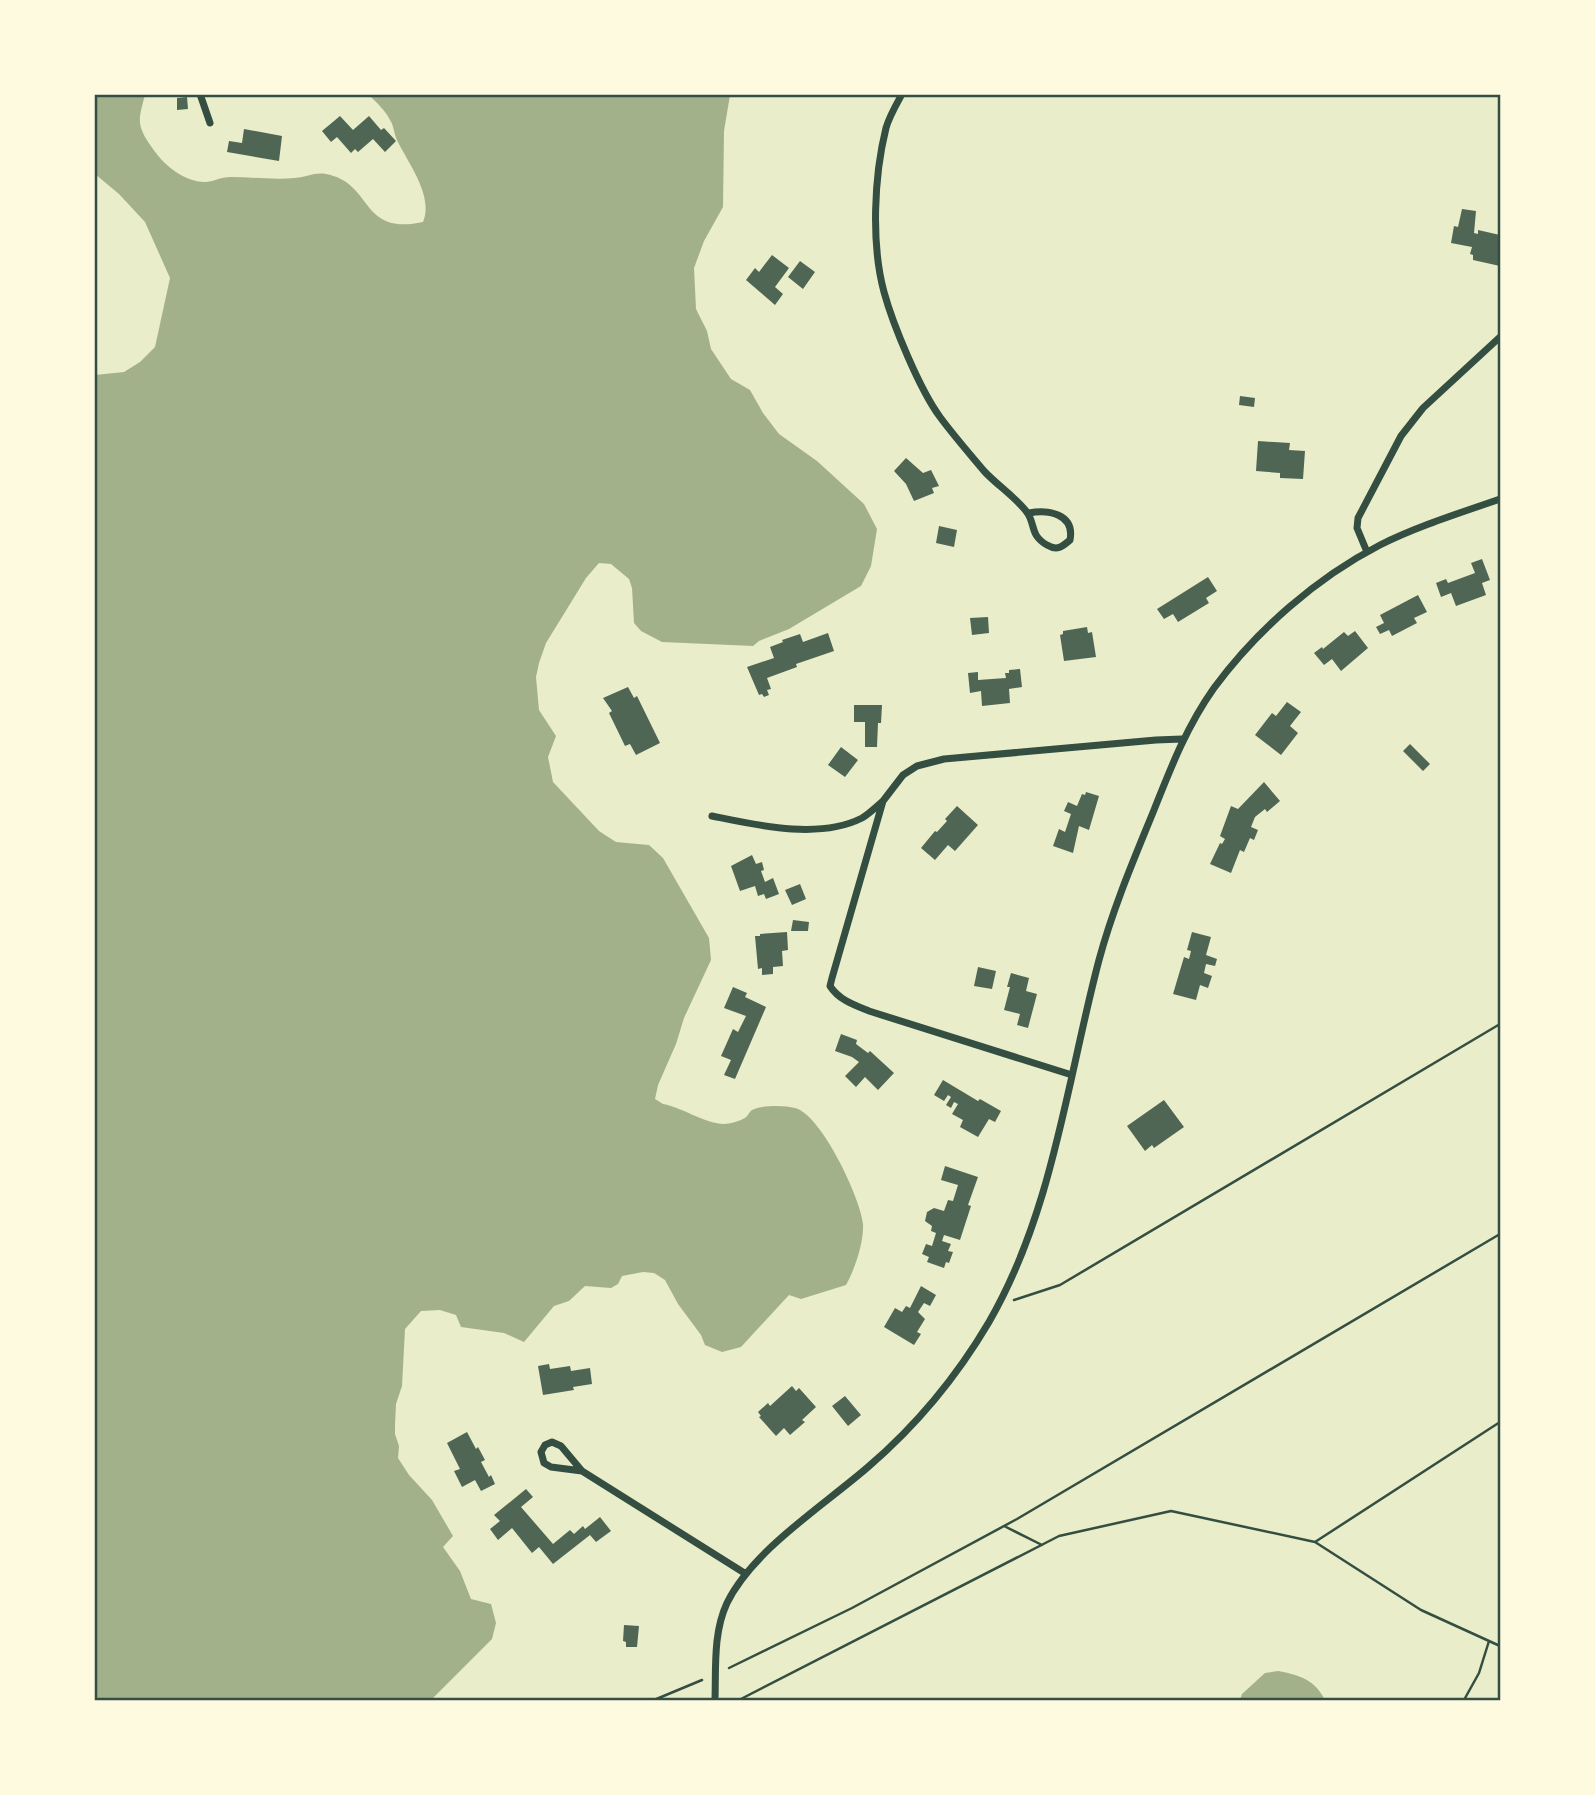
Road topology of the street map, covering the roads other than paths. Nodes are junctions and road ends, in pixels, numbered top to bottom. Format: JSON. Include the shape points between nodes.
{"nodes":[{"id":1,"x":200,"y":94,"type":"edge"},
{"id":2,"x":902,"y":94,"type":"edge"},
{"id":3,"x":210,"y":123,"type":"dead end"},
{"id":4,"x":1500,"y":337,"type":"edge"},
{"id":5,"x":1500,"y":499,"type":"edge"},
{"id":6,"x":1028,"y":513,"type":"junction"},
{"id":7,"x":1367,"y":552,"type":"junction"},
{"id":8,"x":1182,"y":740,"type":"junction"},
{"id":9,"x":883,"y":801,"type":"junction"},
{"id":10,"x":712,"y":816,"type":"dead end"},
{"id":11,"x":1072,"y":1075,"type":"junction"},
{"id":12,"x":582,"y":1471,"type":"junction"},
{"id":13,"x":746,"y":1574,"type":"junction"},
{"id":14,"x":715,"y":1700,"type":"edge"}],
"edges":[{"from":1,"to":3,"type":"street"},
{"from":2,"to":6,"type":"street","via":[[887,126],[880,165],[876,232],[883,289],[938,415],[986,473]]},
{"from":4,"to":7,"type":"street","via":[[1436,393],[1401,436],[1358,518],[1357,528]]},
{"from":5,"to":7,"type":"street"},
{"from":6,"to":6,"type":"street","via":[[1041,542],[1060,548],[1070,540],[1071,530],[1061,516],[1047,510]]},
{"from":7,"to":8,"type":"street","via":[[1264,630],[1212,691]]},
{"from":8,"to":9,"type":"street","via":[[944,759],[903,775]]},
{"from":8,"to":11,"type":"street","via":[[1114,911]]},
{"from":9,"to":10,"type":"street","via":[[862,818],[818,828],[781,828]]},
{"from":9,"to":11,"type":"street","via":[[830,986],[840,997],[869,1011]]},
{"from":11,"to":13,"type":"street","via":[[1045,1186],[1021,1256],[998,1306],[960,1368],[912,1427]]},
{"from":12,"to":12,"type":"street","via":[[557,1443],[542,1448],[547,1465]]},
{"from":12,"to":13,"type":"street"},
{"from":13,"to":14,"type":"street","via":[[721,1620]]}]}
